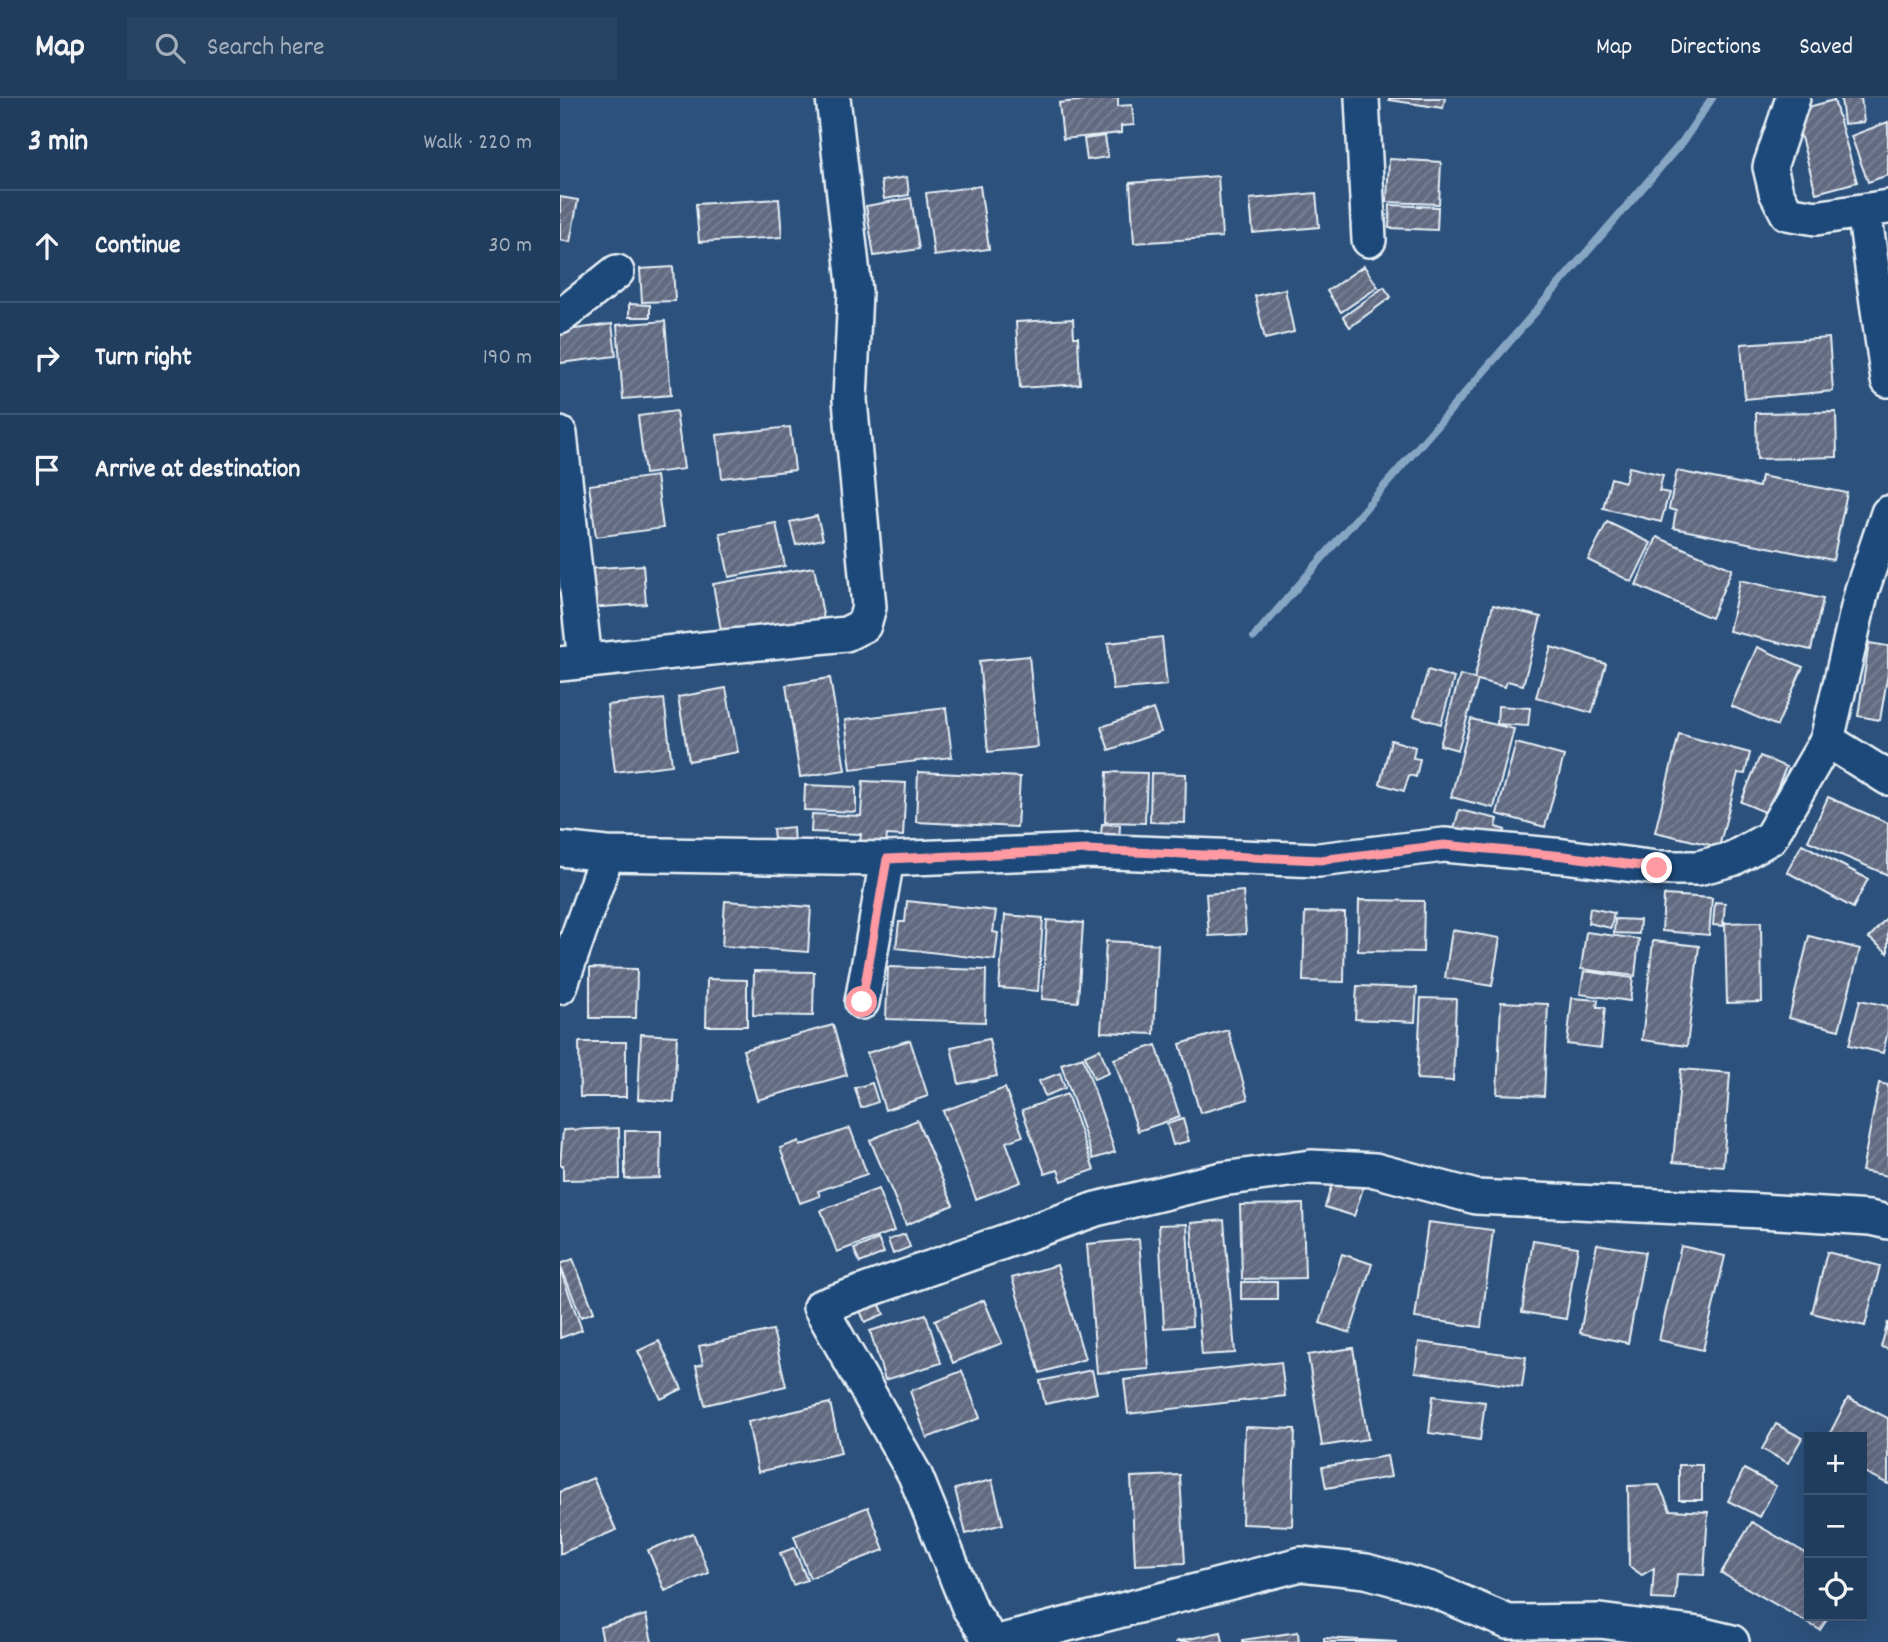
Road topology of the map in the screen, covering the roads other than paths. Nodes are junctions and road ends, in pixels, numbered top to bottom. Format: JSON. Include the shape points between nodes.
{"nodes":[{"id":1,"x":833,"y":98,"type":"edge"},
{"id":2,"x":1362,"y":98,"type":"edge"},
{"id":3,"x":1793,"y":98,"type":"edge"},
{"id":4,"x":1876,"y":209,"type":"edge"},
{"id":5,"x":1369,"y":240,"type":"dead end"},
{"id":6,"x":617,"y":271,"type":"dead end"},
{"id":7,"x":560,"y":317,"type":"edge"},
{"id":8,"x":1888,"y":380,"type":"edge"},
{"id":9,"x":560,"y":434,"type":"edge"},
{"id":10,"x":1888,"y":513,"type":"edge"},
{"id":11,"x":573,"y":662,"type":"edge"},
{"id":12,"x":1827,"y":740,"type":"junction"},
{"id":13,"x":1888,"y":778,"type":"edge"},
{"id":14,"x":560,"y":849,"type":"edge"},
{"id":15,"x":607,"y":854,"type":"junction"},
{"id":16,"x":887,"y":859,"type":"junction"},
{"id":17,"x":560,"y":987,"type":"edge"},
{"id":18,"x":862,"y":1002,"type":"dead end"},
{"id":19,"x":1888,"y":1222,"type":"edge"},
{"id":20,"x":1505,"y":1632,"type":"edge"},
{"id":21,"x":995,"y":1642,"type":"edge"},
{"id":22,"x":1732,"y":1642,"type":"edge"}],
"edges":[{"from":1,"to":11,"type":"street","via":[[855,292],[850,400],[869,607],[864,625],[846,634]]},
{"from":2,"to":5,"type":"street"},
{"from":3,"to":4,"type":"street","via":[[1770,167],[1787,213],[1816,218]]},
{"from":4,"to":8,"type":"street"},
{"from":6,"to":7,"type":"street"},
{"from":9,"to":11,"type":"street"},
{"from":10,"to":12,"type":"street","via":[[1862,590]]},
{"from":12,"to":13,"type":"street"},
{"from":12,"to":16,"type":"street","via":[[1770,838],[1732,859],[1698,868],[1657,868],[1444,845],[1320,860],[1087,850]]},
{"from":14,"to":15,"type":"street"},
{"from":15,"to":16,"type":"street"},
{"from":15,"to":17,"type":"street"},
{"from":16,"to":18,"type":"street"},
{"from":19,"to":21,"type":"street","via":[[1476,1196],[1375,1170],[1311,1167],[1222,1179],[1096,1209],[820,1307],[915,1475],[969,1608]]},
{"from":20,"to":21,"type":"street","via":[[1431,1589],[1366,1572],[1301,1564]]},
{"from":20,"to":22,"type":"street","via":[[1600,1621]]}]}
